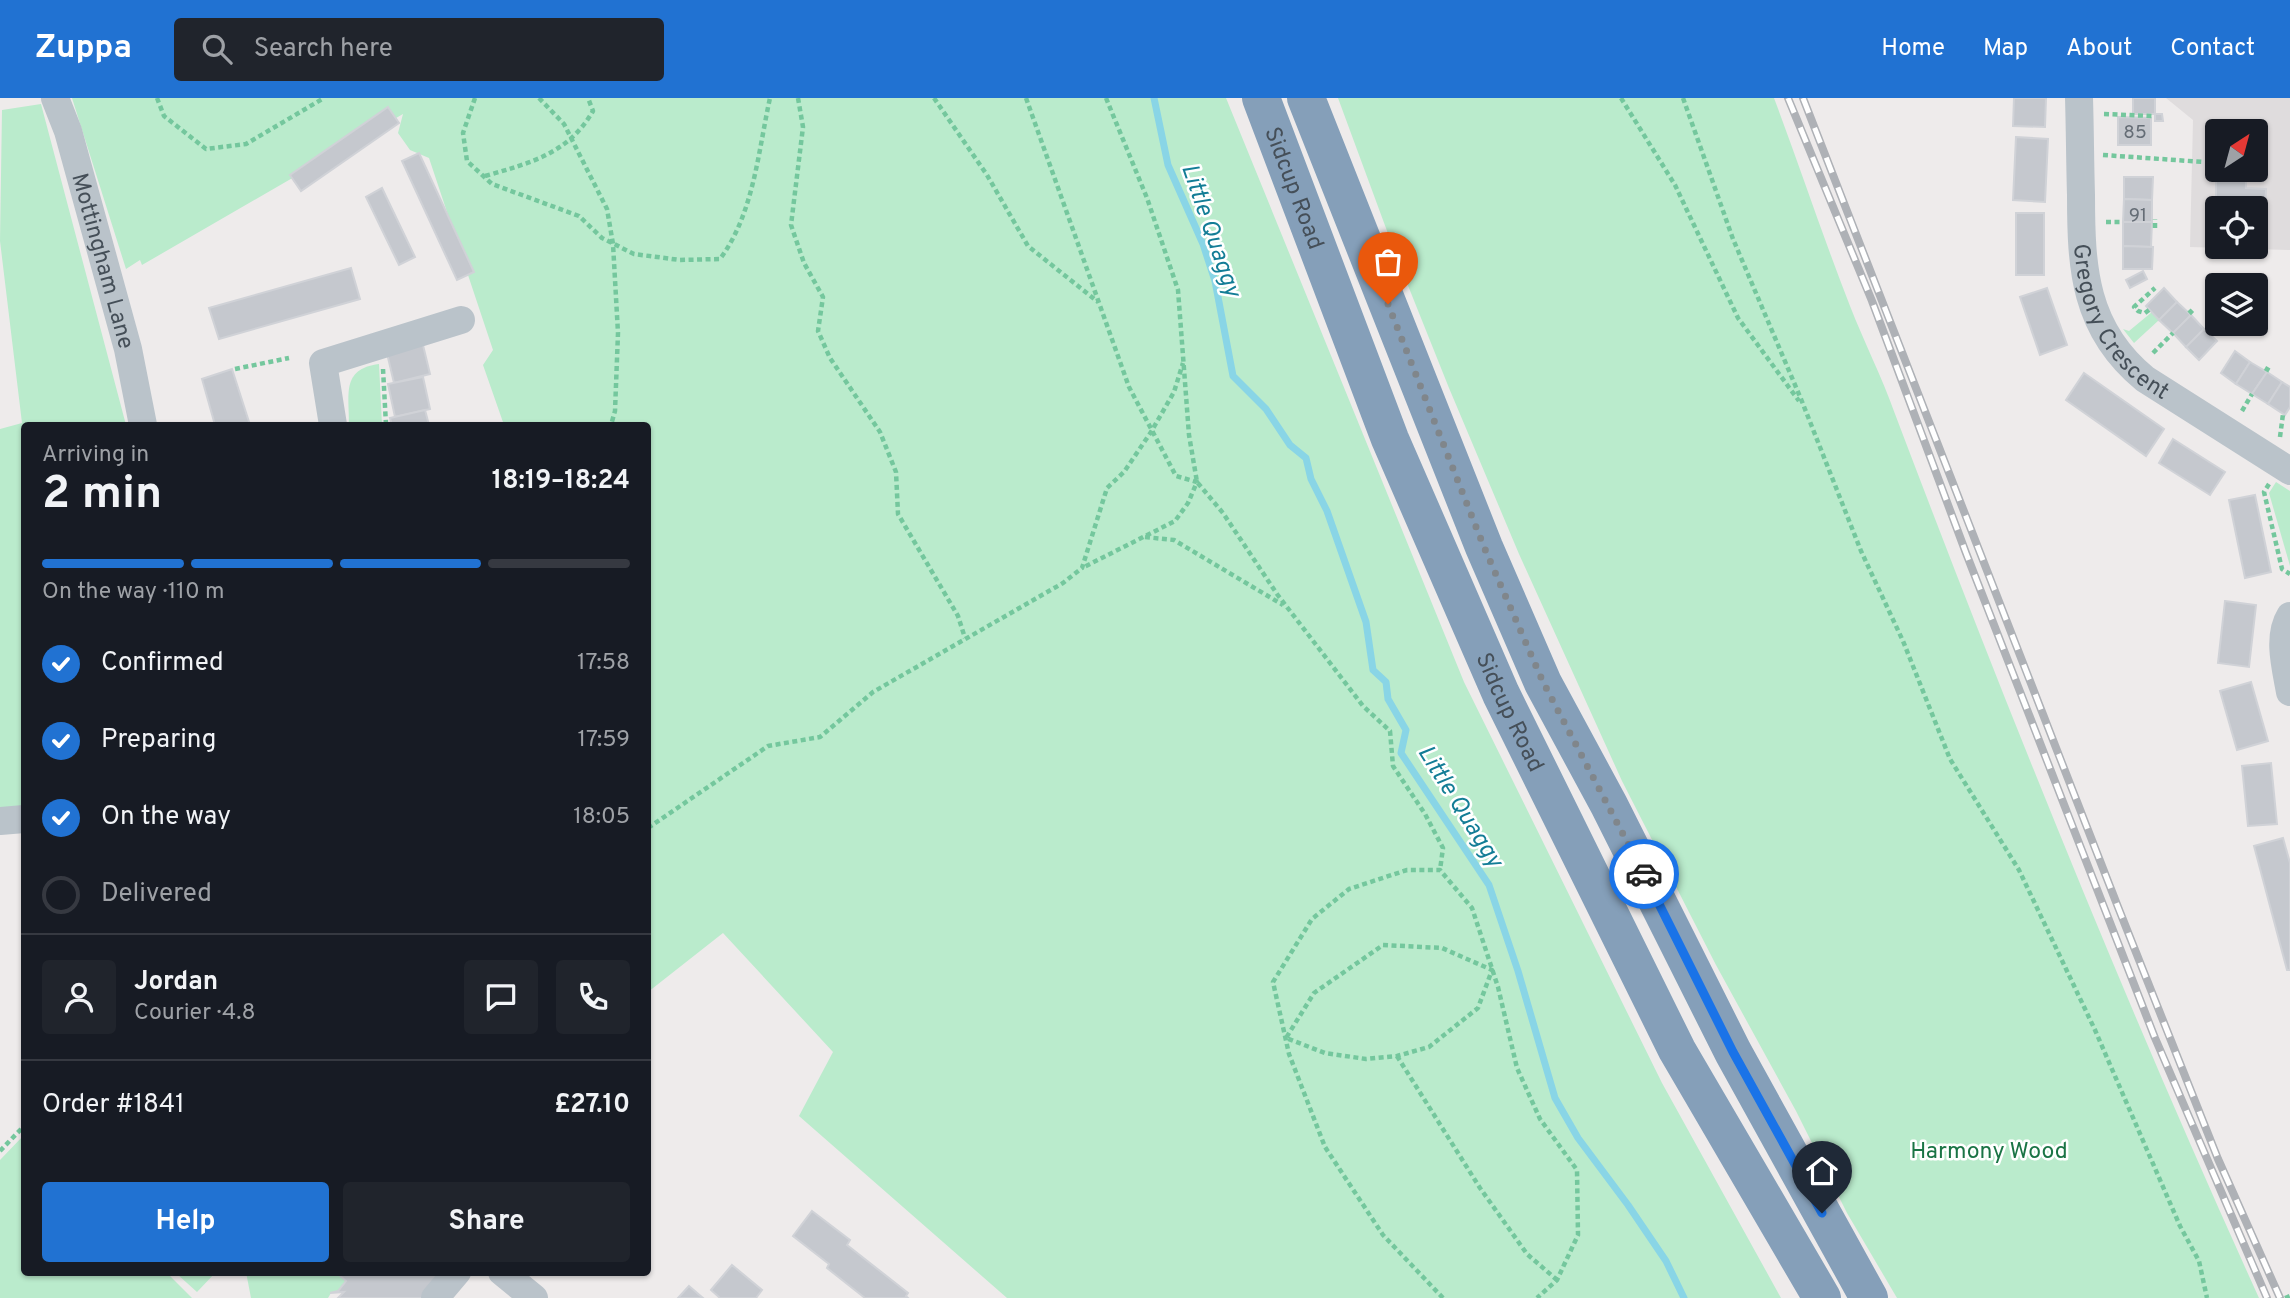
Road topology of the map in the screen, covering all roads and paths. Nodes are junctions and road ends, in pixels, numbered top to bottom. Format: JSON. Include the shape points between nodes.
{"nodes":[{"id":1,"x":55,"y":98,"type":"edge"},
{"id":2,"x":158,"y":98,"type":"edge"},
{"id":3,"x":324,"y":98,"type":"edge"},
{"id":4,"x":475,"y":98,"type":"edge"},
{"id":5,"x":539,"y":98,"type":"edge"},
{"id":6,"x":588,"y":98,"type":"edge"},
{"id":7,"x":771,"y":98,"type":"edge"},
{"id":8,"x":798,"y":98,"type":"edge"},
{"id":9,"x":934,"y":98,"type":"edge"},
{"id":10,"x":1026,"y":98,"type":"edge"},
{"id":11,"x":1106,"y":98,"type":"edge"},
{"id":12,"x":1261,"y":98,"type":"edge"},
{"id":13,"x":1306,"y":98,"type":"edge"},
{"id":14,"x":1621,"y":98,"type":"edge"},
{"id":15,"x":1683,"y":98,"type":"edge"},
{"id":16,"x":2087,"y":106,"type":"edge"},
{"id":17,"x":2152,"y":116,"type":"dead end"},
{"id":18,"x":572,"y":139,"type":"junction"},
{"id":19,"x":2095,"y":155,"type":"dead end"},
{"id":20,"x":2204,"y":162,"type":"dead end"},
{"id":21,"x":484,"y":176,"type":"junction"},
{"id":22,"x":613,"y":244,"type":"junction"},
{"id":23,"x":2155,"y":288,"type":"dead end"},
{"id":24,"x":1099,"y":303,"type":"junction"},
{"id":25,"x":2149,"y":310,"type":"dead end"},
{"id":26,"x":461,"y":320,"type":"dead end"},
{"id":27,"x":382,"y":357,"type":"dead end"},
{"id":28,"x":289,"y":358,"type":"dead end"},
{"id":29,"x":1184,"y":359,"type":"junction"},
{"id":30,"x":235,"y":369,"type":"dead end"},
{"id":31,"x":1804,"y":407,"type":"junction"},
{"id":32,"x":2283,"y":414,"type":"dead end"},
{"id":33,"x":142,"y":422,"type":"edge"},
{"id":34,"x":333,"y":422,"type":"edge"},
{"id":35,"x":386,"y":422,"type":"edge"},
{"id":36,"x":612,"y":422,"type":"edge"},
{"id":37,"x":1151,"y":432,"type":"junction"},
{"id":38,"x":2283,"y":459,"type":"edge"},
{"id":39,"x":1197,"y":482,"type":"junction"},
{"id":40,"x":1144,"y":537,"type":"junction"},
{"id":41,"x":1082,"y":568,"type":"junction"},
{"id":42,"x":2290,"y":574,"type":"edge"},
{"id":43,"x":1288,"y":608,"type":"junction"},
{"id":44,"x":2290,"y":616,"type":"edge"},
{"id":45,"x":965,"y":638,"type":"junction"},
{"id":46,"x":2290,"y":692,"type":"edge"},
{"id":47,"x":21,"y":819,"type":"edge"},
{"id":48,"x":0,"y":821,"type":"edge"},
{"id":49,"x":651,"y":826,"type":"edge"},
{"id":50,"x":1440,"y":870,"type":"junction"},
{"id":51,"x":1492,"y":970,"type":"junction"},
{"id":52,"x":1286,"y":1038,"type":"junction"},
{"id":53,"x":1398,"y":1056,"type":"junction"},
{"id":54,"x":21,"y":1129,"type":"edge"},
{"id":55,"x":0,"y":1151,"type":"edge"},
{"id":56,"x":454,"y":1276,"type":"edge"},
{"id":57,"x":511,"y":1276,"type":"edge"},
{"id":58,"x":1557,"y":1280,"type":"junction"},
{"id":59,"x":2290,"y":1296,"type":"edge"},
{"id":60,"x":435,"y":1298,"type":"edge"},
{"id":61,"x":534,"y":1298,"type":"edge"},
{"id":62,"x":1443,"y":1298,"type":"edge"},
{"id":63,"x":1537,"y":1298,"type":"edge"},
{"id":64,"x":1822,"y":1298,"type":"edge"},
{"id":65,"x":1869,"y":1298,"type":"edge"},
{"id":66,"x":2207,"y":1298,"type":"edge"},
{"id":67,"x":2285,"y":1298,"type":"edge"}],
"edges":[{"from":1,"to":33,"type":"street","name":"Mottingham Lane","via":[[128,349]]},
{"from":2,"to":3,"type":"path","via":[[164,116],[206,149],[246,144]]},
{"from":4,"to":21,"type":"path","via":[[463,133],[467,162]]},
{"from":5,"to":18,"type":"path"},
{"from":6,"to":18,"type":"path","via":[[593,111]]},
{"from":7,"to":22,"type":"path","via":[[763,145],[735,240],[720,259],[634,254]]},
{"from":8,"to":45,"type":"path","via":[[803,127],[792,225],[804,263],[823,298],[818,331],[830,358],[880,432],[896,472],[898,514],[958,616]]},
{"from":9,"to":24,"type":"path","via":[[1028,246]]},
{"from":10,"to":24,"type":"path"},
{"from":11,"to":29,"type":"path","via":[[1178,290]]},
{"from":12,"to":64,"type":"highway","name":"Sidcup Road","via":[[1390,439],[1501,694],[1678,1050]]},
{"from":13,"to":65,"type":"highway","name":"Sidcup Road","via":[[1484,547],[1543,682],[1733,1052]]},
{"from":14,"to":31,"type":"path","via":[[1675,185],[1738,318]]},
{"from":15,"to":31,"type":"path","via":[[1733,239]]},
{"from":16,"to":17,"type":"path"},
{"from":16,"to":38,"type":"street","name":"Gregory Crescent","via":[[2081,239],[2087,287],[2103,329],[2145,379]]},
{"from":18,"to":21,"type":"path","via":[[537,161]]},
{"from":18,"to":22,"type":"path","via":[[607,209]]},
{"from":19,"to":20,"type":"path"},
{"from":21,"to":22,"type":"path","via":[[492,184],[579,216]]},
{"from":22,"to":36,"type":"path","via":[[618,333]]},
{"from":23,"to":25,"type":"path","via":[[2134,307],[2145,313]]},
{"from":24,"to":37,"type":"path","via":[[1129,387]]},
{"from":26,"to":34,"type":"street","via":[[323,363]]},
{"from":27,"to":35,"type":"path"},
{"from":28,"to":30,"type":"path"},
{"from":29,"to":37,"type":"path","via":[[1174,391]]},
{"from":29,"to":39,"type":"path"},
{"from":31,"to":66,"type":"path","via":[[1951,759],[2019,870],[2095,1030],[2199,1261]]},
{"from":32,"to":38,"type":"path"},
{"from":37,"to":39,"type":"path","via":[[1176,476]]},
{"from":37,"to":41,"type":"path","via":[[1107,488]]},
{"from":38,"to":42,"type":"path","via":[[2264,492],[2282,569]]},
{"from":39,"to":40,"type":"path","via":[[1175,521]]},
{"from":39,"to":43,"type":"path"},
{"from":40,"to":41,"type":"path"},
{"from":40,"to":43,"type":"path","via":[[1174,540]]},
{"from":41,"to":45,"type":"path"},
{"from":43,"to":50,"type":"path","via":[[1363,706],[1390,731],[1393,766],[1443,848]]},
{"from":44,"to":46,"type":"street","via":[[2283,652]]},
{"from":45,"to":49,"type":"path","via":[[873,692],[820,737],[768,746]]},
{"from":47,"to":48,"type":"street"},
{"from":50,"to":51,"type":"path","via":[[1472,908]]},
{"from":50,"to":52,"type":"path","via":[[1407,870],[1349,889],[1312,919],[1273,982]]},
{"from":51,"to":52,"type":"path","via":[[1442,948],[1383,945],[1314,993]]},
{"from":51,"to":53,"type":"path","via":[[1478,1007],[1429,1047]]},
{"from":51,"to":58,"type":"path","via":[[1517,1068],[1540,1119],[1577,1170],[1578,1235]]},
{"from":52,"to":53,"type":"path","via":[[1325,1053],[1366,1059]]},
{"from":52,"to":62,"type":"path","via":[[1325,1147],[1384,1236]]},
{"from":53,"to":58,"type":"path","via":[[1480,1188],[1527,1254]]},
{"from":54,"to":55,"type":"path"},
{"from":56,"to":60,"type":"street"},
{"from":57,"to":61,"type":"street"},
{"from":58,"to":63,"type":"path"},
{"from":59,"to":67,"type":"path"}]}
